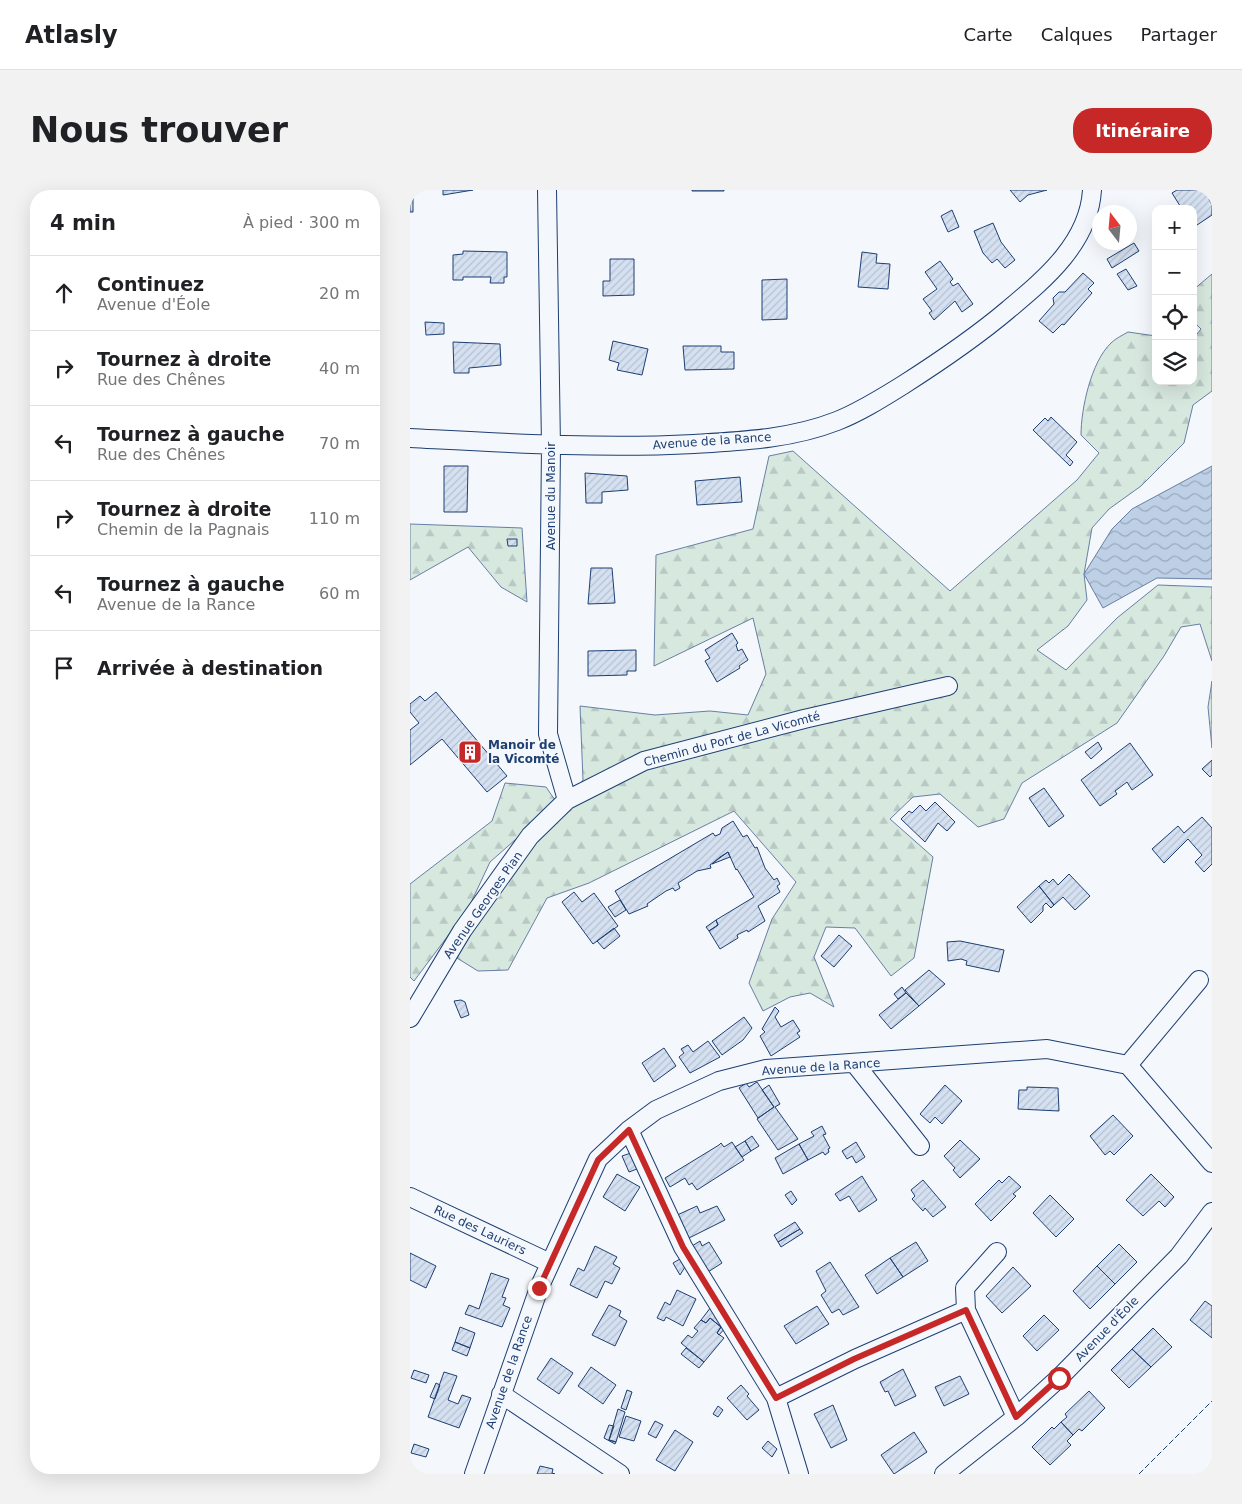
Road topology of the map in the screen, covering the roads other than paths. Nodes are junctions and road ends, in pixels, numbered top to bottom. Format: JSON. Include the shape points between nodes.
{"nodes":[{"id":1,"x":547,"y":190,"type":"edge"},
{"id":2,"x":1092,"y":190,"type":"edge"},
{"id":3,"x":410,"y":438,"type":"edge"},
{"id":4,"x":551,"y":446,"type":"junction"},
{"id":5,"x":948,"y":686,"type":"dead end"},
{"id":6,"x":567,"y":800,"type":"junction"},
{"id":7,"x":1199,"y":980,"type":"dead end"},
{"id":8,"x":410,"y":1018,"type":"edge"},
{"id":9,"x":854,"y":1064,"type":"junction"},
{"id":10,"x":1128,"y":1065,"type":"junction"},
{"id":11,"x":629,"y":1130,"type":"junction"},
{"id":12,"x":920,"y":1146,"type":"dead end"},
{"id":13,"x":1212,"y":1163,"type":"edge"},
{"id":14,"x":410,"y":1197,"type":"edge"},
{"id":15,"x":1212,"y":1212,"type":"edge"},
{"id":16,"x":997,"y":1252,"type":"dead end"},
{"id":17,"x":550,"y":1263,"type":"junction"},
{"id":18,"x":966,"y":1310,"type":"junction"},
{"id":19,"x":501,"y":1394,"type":"junction"},
{"id":20,"x":776,"y":1398,"type":"junction"},
{"id":21,"x":1016,"y":1417,"type":"junction"},
{"id":22,"x":474,"y":1474,"type":"edge"},
{"id":23,"x":620,"y":1474,"type":"edge"},
{"id":24,"x":799,"y":1474,"type":"edge"},
{"id":25,"x":944,"y":1474,"type":"edge"}],
"edges":[{"from":1,"to":4,"type":"street","name":"Avenue du Manoir"},
{"from":2,"to":4,"type":"street","name":"Avenue de la Rance","via":[[1085,222],[1072,246],[1022,298],[951,353],[872,404],[838,421],[802,433],[762,440]]},
{"from":3,"to":4,"type":"street","name":"Avenue de la Rance"},
{"from":4,"to":6,"type":"street","name":"Avenue du Manoir","via":[[548,734]]},
{"from":5,"to":6,"type":"street","name":"Chemin du Port de La Vicomté","via":[[644,761]]},
{"from":6,"to":8,"type":"street","name":"Avenue Georges Pian","via":[[530,836],[462,931]]},
{"from":7,"to":10,"type":"street"},
{"from":9,"to":10,"type":"street","name":"Avenue de la Rance","via":[[1047,1049]]},
{"from":9,"to":11,"type":"street","name":"Avenue de la Rance","via":[[766,1069],[719,1081],[656,1110]]},
{"from":9,"to":12,"type":"street"},
{"from":10,"to":13,"type":"street"},
{"from":11,"to":17,"type":"street","name":"Avenue de la Rance","via":[[598,1160]]},
{"from":11,"to":20,"type":"street","via":[[683,1247]]},
{"from":14,"to":17,"type":"street","name":"Rue des Lauriers"},
{"from":15,"to":21,"type":"street","name":"Avenue d'Éole","via":[[1178,1256],[1059,1378]]},
{"from":16,"to":18,"type":"street","via":[[965,1288]]},
{"from":17,"to":19,"type":"street","name":"Avenue de la Rance"},
{"from":18,"to":20,"type":"street","via":[[854,1359]]},
{"from":18,"to":21,"type":"street"},
{"from":19,"to":22,"type":"street","name":"Avenue de la Rance"},
{"from":19,"to":23,"type":"street"},
{"from":20,"to":24,"type":"street"},
{"from":21,"to":25,"type":"street","name":"Avenue d'Éole"}]}
